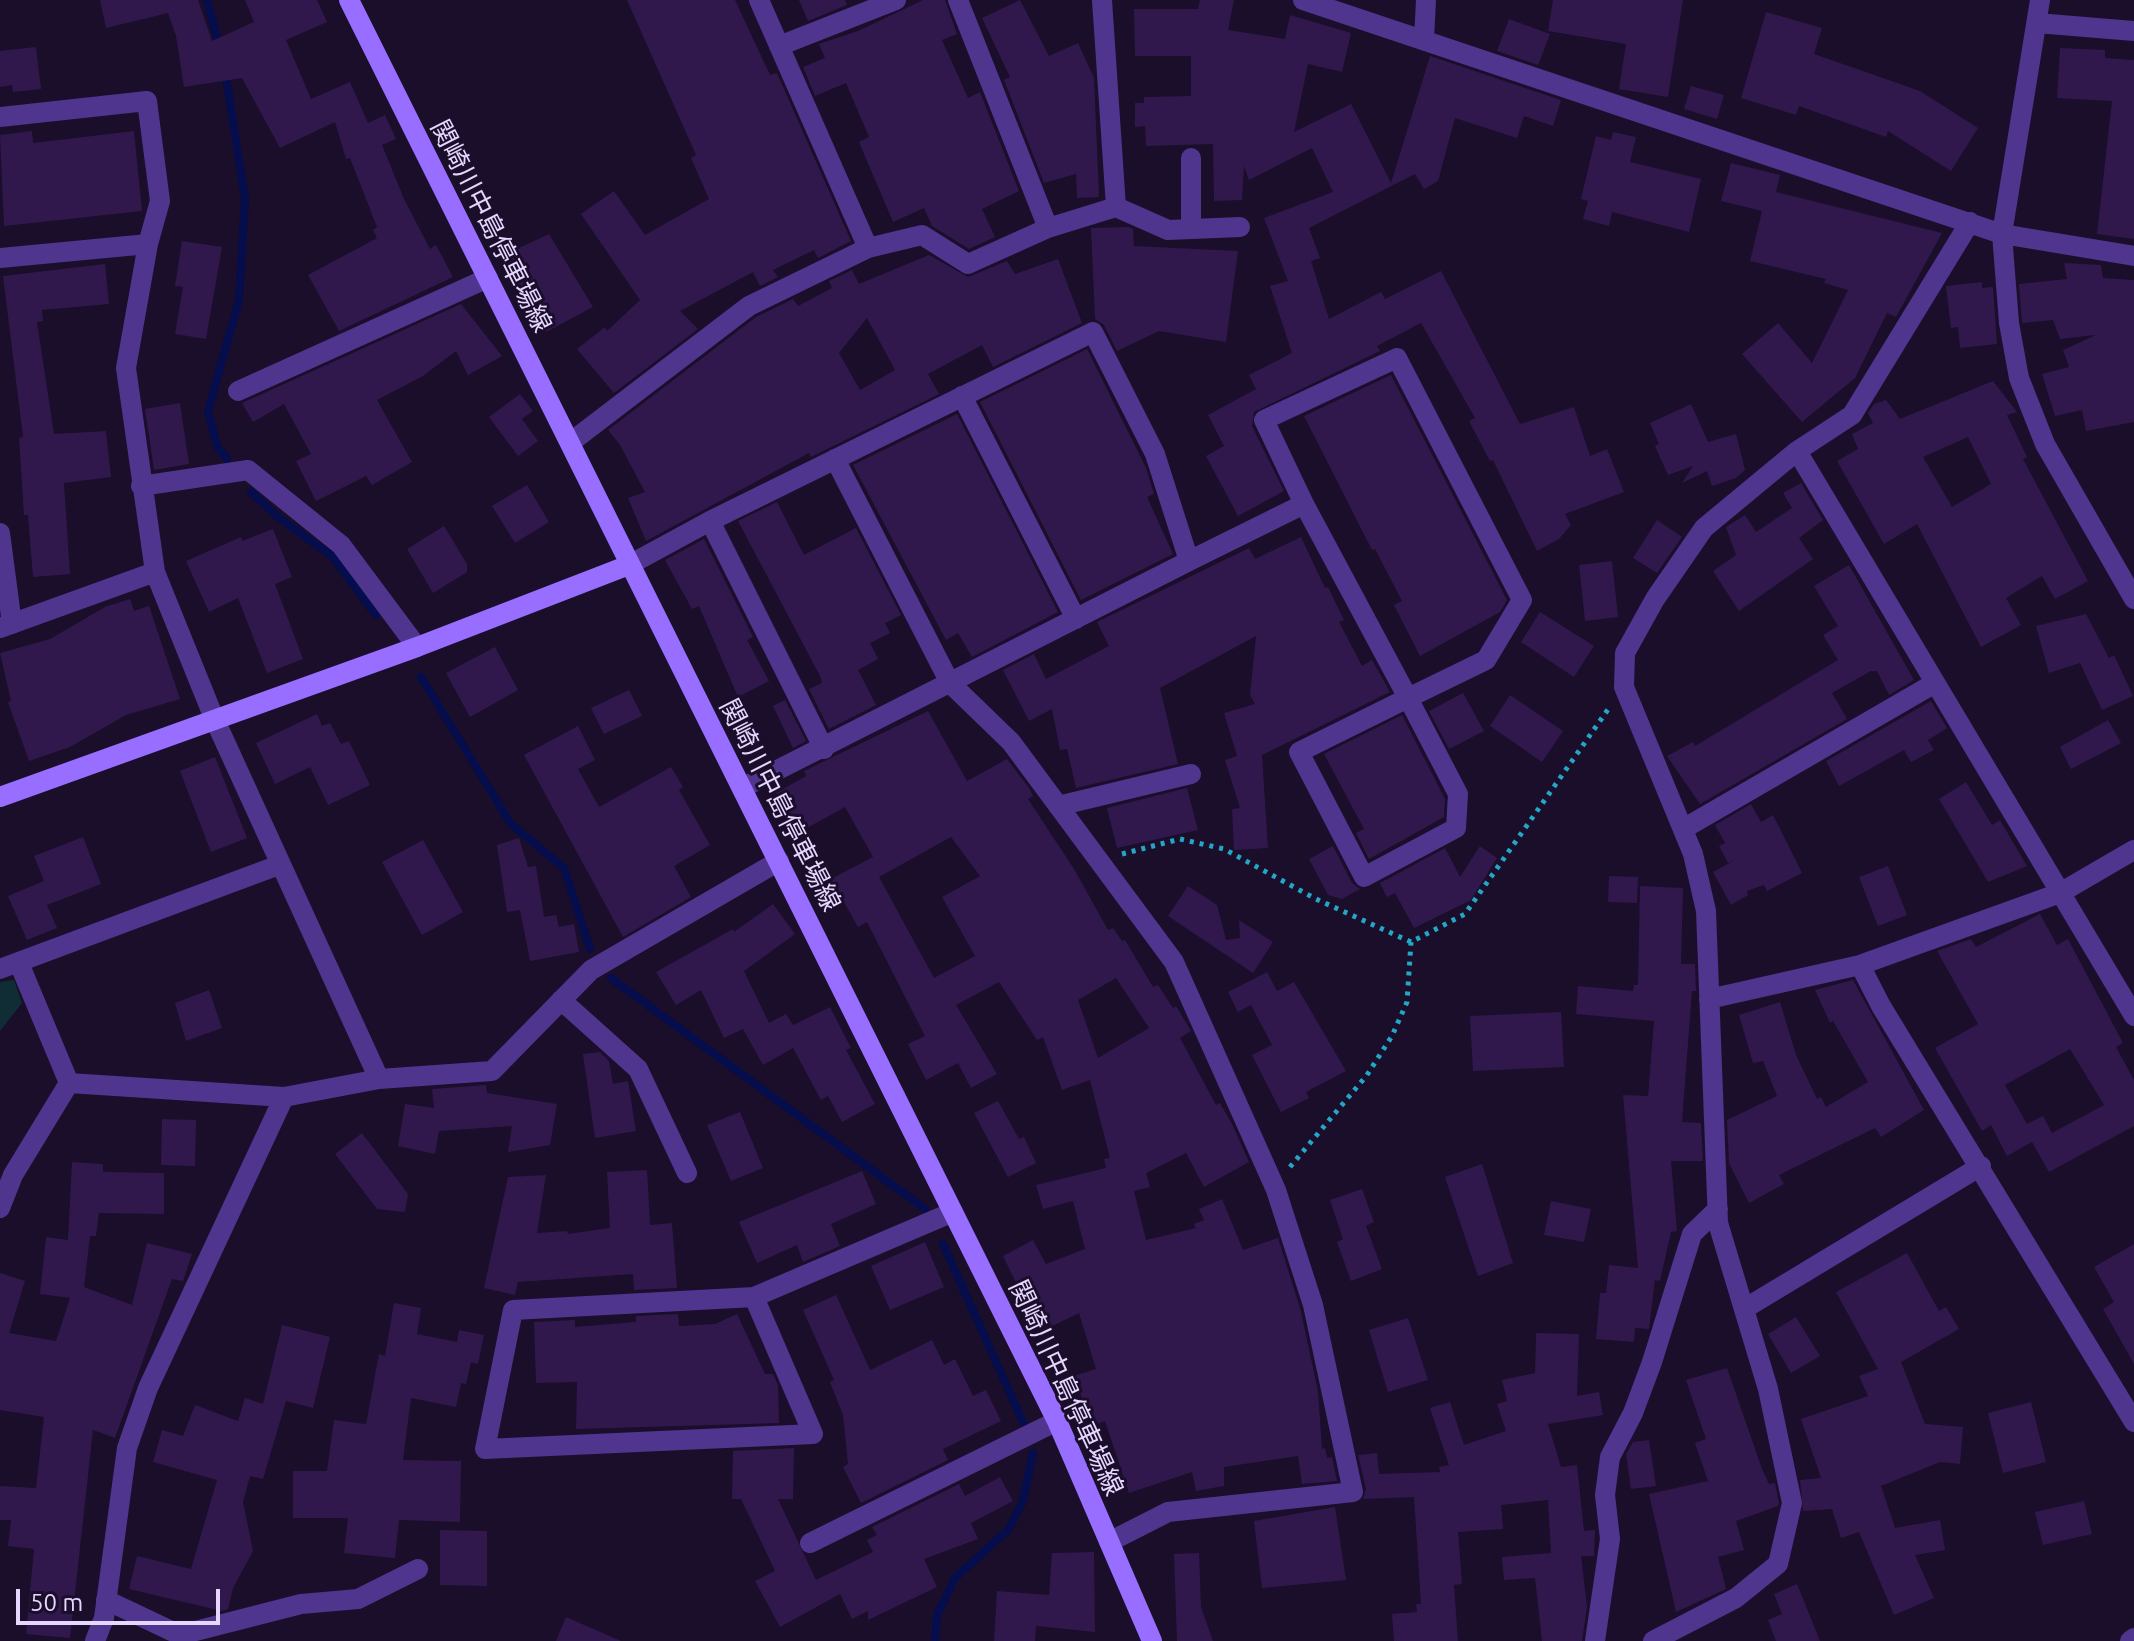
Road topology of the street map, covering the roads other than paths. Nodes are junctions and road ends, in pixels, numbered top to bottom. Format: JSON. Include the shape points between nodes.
{"nodes":[{"id":1,"x":349,"y":0,"type":"edge"},
{"id":2,"x":759,"y":0,"type":"edge"},
{"id":3,"x":896,"y":0,"type":"edge"},
{"id":4,"x":958,"y":0,"type":"edge"},
{"id":5,"x":1102,"y":0,"type":"edge"},
{"id":6,"x":1303,"y":0,"type":"edge"},
{"id":7,"x":1426,"y":0,"type":"edge"},
{"id":8,"x":2040,"y":0,"type":"edge"},
{"id":9,"x":2037,"y":23,"type":"junction"},
{"id":10,"x":2134,"y":31,"type":"edge"},
{"id":11,"x":1424,"y":40,"type":"junction"},
{"id":12,"x":779,"y":46,"type":"junction"},
{"id":13,"x":0,"y":117,"type":"edge"},
{"id":14,"x":1191,"y":158,"type":"dead end"},
{"id":15,"x":1116,"y":207,"type":"junction"},
{"id":16,"x":1970,"y":222,"type":"junction"},
{"id":17,"x":1240,"y":227,"type":"dead end"},
{"id":18,"x":1048,"y":228,"type":"junction"},
{"id":19,"x":1191,"y":229,"type":"junction"},
{"id":20,"x":2002,"y":234,"type":"junction"},
{"id":21,"x":148,"y":244,"type":"junction"},
{"id":22,"x":868,"y":248,"type":"junction"},
{"id":23,"x":2134,"y":256,"type":"edge"},
{"id":24,"x":0,"y":258,"type":"edge"},
{"id":25,"x":488,"y":278,"type":"junction"},
{"id":26,"x":238,"y":391,"type":"dead end"},
{"id":27,"x":962,"y":396,"type":"junction"},
{"id":28,"x":571,"y":442,"type":"junction"},
{"id":29,"x":1797,"y":451,"type":"junction"},
{"id":30,"x":835,"y":459,"type":"junction"},
{"id":31,"x":141,"y":486,"type":"junction"},
{"id":32,"x":1304,"y":504,"type":"junction"},
{"id":33,"x":710,"y":521,"type":"junction"},
{"id":34,"x":0,"y":533,"type":"edge"},
{"id":35,"x":1189,"y":561,"type":"junction"},
{"id":36,"x":629,"y":565,"type":"junction"},
{"id":37,"x":155,"y":572,"type":"junction"},
{"id":38,"x":2134,"y":599,"type":"edge"},
{"id":39,"x":1076,"y":619,"type":"junction"},
{"id":40,"x":6,"y":626,"type":"edge"},
{"id":41,"x":417,"y":647,"type":"junction"},
{"id":42,"x":950,"y":683,"type":"junction"},
{"id":43,"x":1935,"y":683,"type":"junction"},
{"id":44,"x":1408,"y":698,"type":"junction"},
{"id":45,"x":214,"y":718,"type":"junction"},
{"id":46,"x":824,"y":749,"type":"junction"},
{"id":47,"x":1191,"y":774,"type":"dead end"},
{"id":48,"x":744,"y":787,"type":"junction"},
{"id":49,"x":0,"y":797,"type":"edge"},
{"id":50,"x":1058,"y":806,"type":"junction"},
{"id":51,"x":1683,"y":829,"type":"junction"},
{"id":52,"x":2134,"y":850,"type":"edge"},
{"id":53,"x":779,"y":861,"type":"junction"},
{"id":54,"x":279,"y":865,"type":"junction"},
{"id":55,"x":2060,"y":893,"type":"junction"},
{"id":56,"x":1860,"y":965,"type":"junction"},
{"id":57,"x":9,"y":966,"type":"edge"},
{"id":58,"x":1709,"y":999,"type":"junction"},
{"id":59,"x":561,"y":1000,"type":"junction"},
{"id":60,"x":2134,"y":1016,"type":"edge"},
{"id":61,"x":379,"y":1079,"type":"junction"},
{"id":62,"x":69,"y":1083,"type":"junction"},
{"id":63,"x":284,"y":1097,"type":"junction"},
{"id":64,"x":1981,"y":1166,"type":"junction"},
{"id":65,"x":687,"y":1173,"type":"dead end"},
{"id":66,"x":0,"y":1208,"type":"edge"},
{"id":67,"x":1718,"y":1209,"type":"junction"},
{"id":68,"x":953,"y":1212,"type":"junction"},
{"id":69,"x":754,"y":1297,"type":"junction"},
{"id":70,"x":1744,"y":1309,"type":"junction"},
{"id":71,"x":1057,"y":1421,"type":"junction"},
{"id":72,"x":2134,"y":1422,"type":"edge"},
{"id":73,"x":1109,"y":1542,"type":"junction"},
{"id":74,"x":810,"y":1543,"type":"dead end"},
{"id":75,"x":418,"y":1569,"type":"dead end"},
{"id":76,"x":106,"y":1600,"type":"junction"},
{"id":77,"x":95,"y":1641,"type":"edge"},
{"id":78,"x":1152,"y":1641,"type":"edge"},
{"id":79,"x":1595,"y":1641,"type":"edge"},
{"id":80,"x":1653,"y":1641,"type":"edge"}],
"edges":[{"from":1,"to":25,"type":"main road","name":"関崎川中島停車場線"},
{"from":2,"to":12,"type":"street"},
{"from":3,"to":12,"type":"street"},
{"from":4,"to":18,"type":"street"},
{"from":5,"to":15,"type":"street"},
{"from":6,"to":11,"type":"street"},
{"from":7,"to":11,"type":"street"},
{"from":8,"to":9,"type":"street"},
{"from":9,"to":10,"type":"street"},
{"from":9,"to":20,"type":"street"},
{"from":11,"to":16,"type":"street"},
{"from":12,"to":22,"type":"street"},
{"from":13,"to":21,"type":"street","via":[[147,101],[160,201]]},
{"from":14,"to":19,"type":"street"},
{"from":15,"to":18,"type":"street"},
{"from":15,"to":19,"type":"street","via":[[1168,230]]},
{"from":16,"to":20,"type":"street"},
{"from":16,"to":29,"type":"street","via":[[1852,415]]},
{"from":17,"to":19,"type":"street"},
{"from":18,"to":22,"type":"street","via":[[968,264],[922,235]]},
{"from":20,"to":23,"type":"street"},
{"from":20,"to":38,"type":"street","via":[[2019,378],[2045,444]]},
{"from":21,"to":24,"type":"street"},
{"from":21,"to":31,"type":"street","via":[[126,368]]},
{"from":22,"to":28,"type":"street","via":[[749,306]]},
{"from":25,"to":26,"type":"street"},
{"from":25,"to":28,"type":"main road","name":"関崎川中島停車場線"},
{"from":27,"to":30,"type":"street"},
{"from":27,"to":35,"type":"street","via":[[1093,332],[1155,454]]},
{"from":27,"to":39,"type":"street"},
{"from":28,"to":36,"type":"main road","name":"関崎川中島停車場線"},
{"from":29,"to":43,"type":"street"},
{"from":29,"to":51,"type":"street","via":[[1704,528],[1625,653],[1624,687]]},
{"from":30,"to":33,"type":"street"},
{"from":30,"to":42,"type":"street"},
{"from":31,"to":37,"type":"street"},
{"from":31,"to":41,"type":"street","via":[[248,470],[341,545]]},
{"from":32,"to":35,"type":"street"},
{"from":32,"to":44,"type":"street"},
{"from":32,"to":44,"type":"street","via":[[1264,420],[1397,358],[1522,600],[1486,660]]},
{"from":33,"to":36,"type":"street"},
{"from":33,"to":46,"type":"street"},
{"from":34,"to":40,"type":"street"},
{"from":35,"to":39,"type":"street"},
{"from":36,"to":41,"type":"main road"},
{"from":36,"to":48,"type":"main road","name":"関崎川中島停車場線"},
{"from":37,"to":40,"type":"street"},
{"from":37,"to":45,"type":"street"},
{"from":39,"to":42,"type":"street"},
{"from":41,"to":45,"type":"main road"},
{"from":42,"to":46,"type":"street"},
{"from":42,"to":50,"type":"street","via":[[1011,742]]},
{"from":43,"to":51,"type":"street"},
{"from":43,"to":55,"type":"street"},
{"from":44,"to":44,"type":"street","via":[[1299,752],[1364,877],[1456,828],[1458,794]]},
{"from":45,"to":49,"type":"main road"},
{"from":45,"to":54,"type":"street"},
{"from":46,"to":48,"type":"street"},
{"from":47,"to":50,"type":"street"},
{"from":48,"to":53,"type":"main road","name":"関崎川中島停車場線"},
{"from":50,"to":73,"type":"street","via":[[1174,962],[1271,1180],[1313,1305],[1353,1492],[1168,1512]]},
{"from":51,"to":58,"type":"street","via":[[1706,911]]},
{"from":52,"to":55,"type":"street"},
{"from":53,"to":59,"type":"street","via":[[591,970]]},
{"from":53,"to":68,"type":"main road","name":"関崎川中島停車場線"},
{"from":54,"to":57,"type":"street"},
{"from":54,"to":61,"type":"street"},
{"from":55,"to":56,"type":"street"},
{"from":55,"to":60,"type":"street"},
{"from":56,"to":58,"type":"street"},
{"from":56,"to":64,"type":"street"},
{"from":57,"to":62,"type":"street"},
{"from":58,"to":67,"type":"street"},
{"from":59,"to":61,"type":"street","via":[[492,1071]]},
{"from":59,"to":65,"type":"street","via":[[638,1069]]},
{"from":61,"to":63,"type":"street"},
{"from":62,"to":63,"type":"street"},
{"from":62,"to":66,"type":"street","via":[[13,1175]]},
{"from":63,"to":76,"type":"street","via":[[148,1388],[127,1448]]},
{"from":64,"to":70,"type":"street"},
{"from":64,"to":72,"type":"street"},
{"from":67,"to":70,"type":"street"},
{"from":67,"to":79,"type":"street","via":[[1692,1234],[1652,1362],[1610,1457],[1605,1495],[1610,1539]]},
{"from":68,"to":69,"type":"street"},
{"from":68,"to":71,"type":"main road","name":"関崎川中島停車場線"},
{"from":69,"to":69,"type":"street","via":[[513,1310],[485,1449],[813,1434]]},
{"from":70,"to":80,"type":"street","via":[[1768,1389],[1792,1503],[1778,1564],[1736,1598]]},
{"from":71,"to":73,"type":"main road","name":"関崎川中島停車場線"},
{"from":71,"to":74,"type":"street"},
{"from":73,"to":78,"type":"main road","name":"関崎川中島停車場線"},
{"from":75,"to":76,"type":"street","via":[[358,1599],[301,1604],[180,1635]]},
{"from":76,"to":77,"type":"street"}]}
